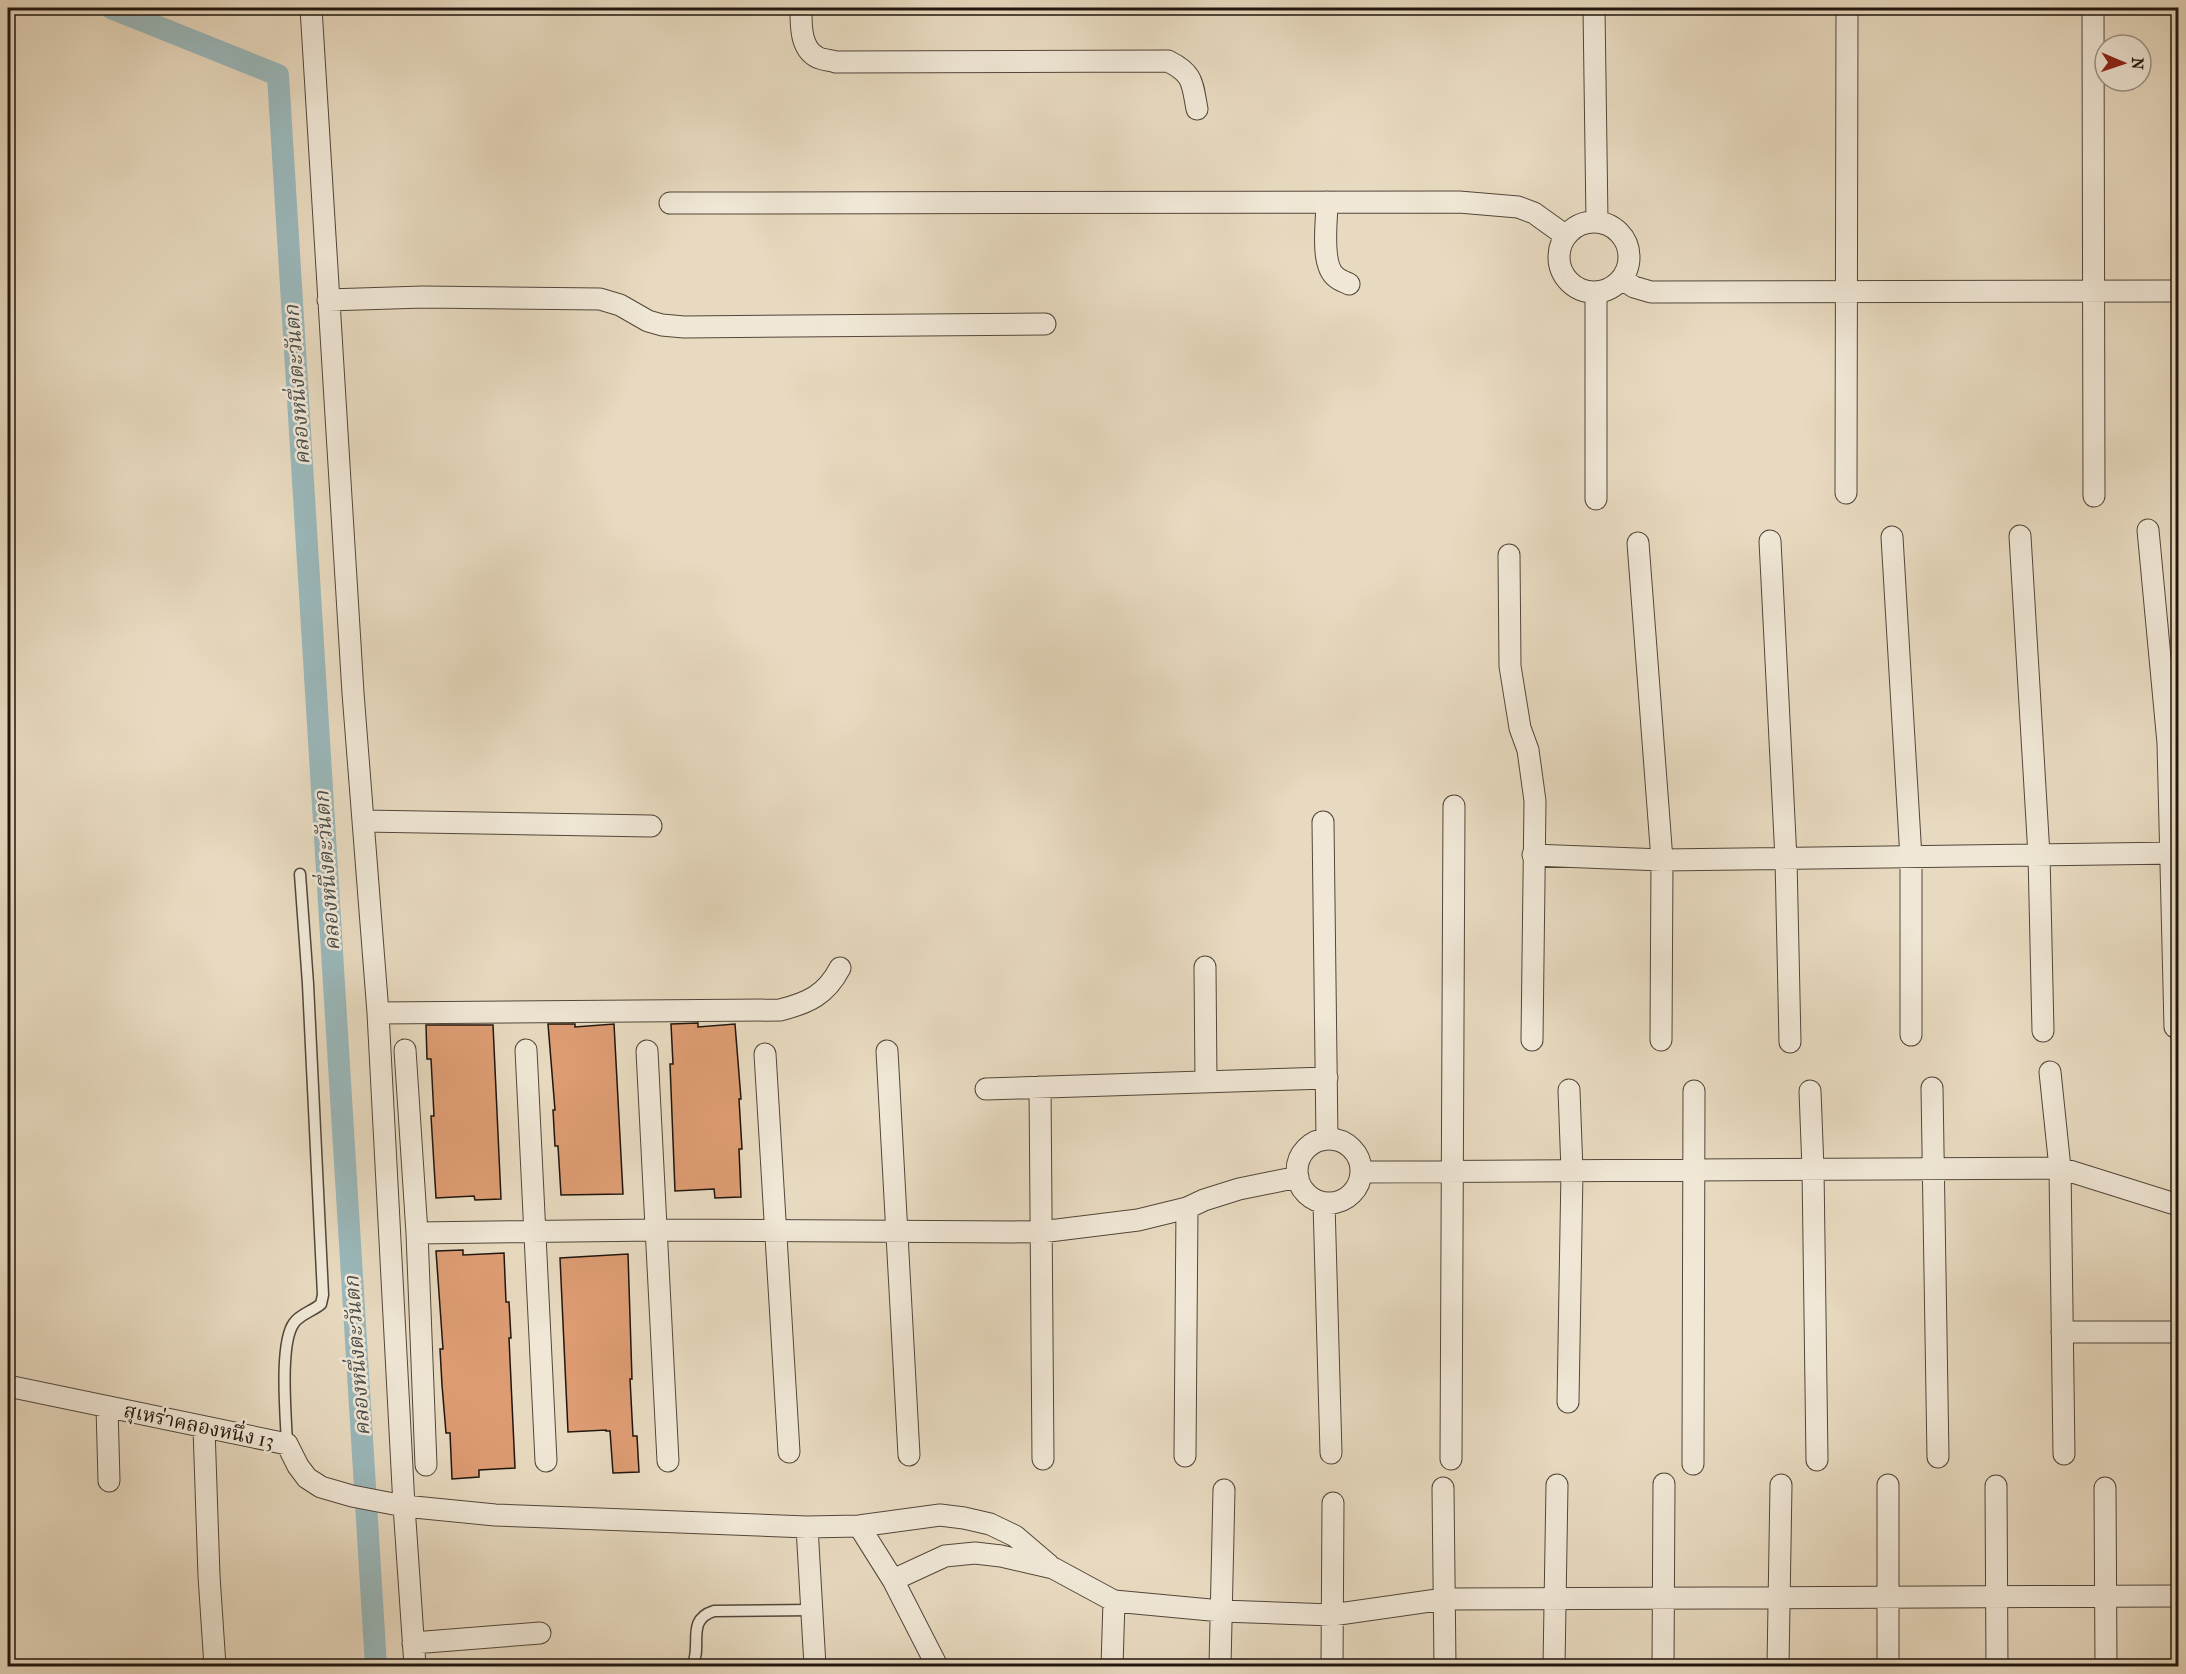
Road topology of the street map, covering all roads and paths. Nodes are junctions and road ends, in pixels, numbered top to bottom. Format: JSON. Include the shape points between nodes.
{"nodes":[{"id":1,"x":311,"y":8,"type":"edge"},
{"id":2,"x":801,"y":8,"type":"edge"},
{"id":3,"x":1594,"y":8,"type":"edge"},
{"id":4,"x":1847,"y":8,"type":"edge"},
{"id":5,"x":2093,"y":8,"type":"edge"},
{"id":6,"x":1197,"y":109,"type":"dead end"},
{"id":7,"x":1327,"y":202,"type":"junction"},
{"id":8,"x":670,"y":203,"type":"dead end"},
{"id":9,"x":1597,"y":221,"type":"junction"},
{"id":10,"x":1566,"y":236,"type":"junction"},
{"id":11,"x":1622,"y":279,"type":"junction"},
{"id":12,"x":1348,"y":284,"type":"dead end"},
{"id":13,"x":2093,"y":291,"type":"junction"},
{"id":14,"x":2178,"y":291,"type":"edge"},
{"id":15,"x":1596,"y":292,"type":"junction"},
{"id":16,"x":1846,"y":293,"type":"junction"},
{"id":17,"x":328,"y":300,"type":"junction"},
{"id":18,"x":1045,"y":324,"type":"dead end"},
{"id":19,"x":1846,"y":493,"type":"dead end"},
{"id":20,"x":2094,"y":496,"type":"dead end"},
{"id":21,"x":1596,"y":499,"type":"dead end"},
{"id":22,"x":2148,"y":530,"type":"dead end"},
{"id":23,"x":2020,"y":536,"type":"dead end"},
{"id":24,"x":1892,"y":537,"type":"dead end"},
{"id":25,"x":1770,"y":541,"type":"dead end"},
{"id":26,"x":1638,"y":543,"type":"dead end"},
{"id":27,"x":1509,"y":555,"type":"dead end"},
{"id":28,"x":2173,"y":743,"type":"edge"},
{"id":29,"x":1454,"y":806,"type":"dead end"},
{"id":30,"x":363,"y":821,"type":"junction"},
{"id":31,"x":1323,"y":822,"type":"dead end"},
{"id":32,"x":651,"y":826,"type":"dead end"},
{"id":33,"x":2175,"y":854,"type":"edge"},
{"id":34,"x":1533,"y":855,"type":"junction"},
{"id":35,"x":2039,"y":855,"type":"junction"},
{"id":36,"x":1911,"y":858,"type":"junction"},
{"id":37,"x":1786,"y":859,"type":"junction"},
{"id":38,"x":1662,"y":860,"type":"junction"},
{"id":39,"x":300,"y":874,"type":"dead end"},
{"id":40,"x":1205,"y":967,"type":"dead end"},
{"id":41,"x":840,"y":968,"type":"dead end"},
{"id":42,"x":378,"y":1013,"type":"junction"},
{"id":43,"x":2175,"y":1027,"type":"dead end"},
{"id":44,"x":2043,"y":1031,"type":"dead end"},
{"id":45,"x":1911,"y":1035,"type":"dead end"},
{"id":46,"x":1532,"y":1040,"type":"dead end"},
{"id":47,"x":1660,"y":1040,"type":"dead end"},
{"id":48,"x":1790,"y":1042,"type":"dead end"},
{"id":49,"x":405,"y":1050,"type":"dead end"},
{"id":50,"x":526,"y":1050,"type":"dead end"},
{"id":51,"x":647,"y":1051,"type":"dead end"},
{"id":52,"x":887,"y":1051,"type":"dead end"},
{"id":53,"x":765,"y":1054,"type":"dead end"},
{"id":54,"x":2050,"y":1072,"type":"dead end"},
{"id":55,"x":1327,"y":1078,"type":"junction"},
{"id":56,"x":1206,"y":1082,"type":"junction"},
{"id":57,"x":1040,"y":1087,"type":"junction"},
{"id":58,"x":1932,"y":1088,"type":"dead end"},
{"id":59,"x":986,"y":1089,"type":"dead end"},
{"id":60,"x":1569,"y":1090,"type":"dead end"},
{"id":61,"x":1694,"y":1091,"type":"dead end"},
{"id":62,"x":1810,"y":1091,"type":"dead end"},
{"id":63,"x":1326,"y":1139,"type":"junction"},
{"id":64,"x":2060,"y":1168,"type":"junction"},
{"id":65,"x":1813,"y":1169,"type":"junction"},
{"id":66,"x":1934,"y":1169,"type":"junction"},
{"id":67,"x":1692,"y":1170,"type":"junction"},
{"id":68,"x":1572,"y":1171,"type":"junction"},
{"id":69,"x":1361,"y":1172,"type":"junction"},
{"id":70,"x":1452,"y":1172,"type":"junction"},
{"id":71,"x":1298,"y":1177,"type":"junction"},
{"id":72,"x":1324,"y":1203,"type":"junction"},
{"id":73,"x":2178,"y":1205,"type":"edge"},
{"id":74,"x":1186,"y":1208,"type":"junction"},
{"id":75,"x":657,"y":1230,"type":"junction"},
{"id":76,"x":898,"y":1231,"type":"junction"},
{"id":77,"x":535,"y":1232,"type":"junction"},
{"id":78,"x":777,"y":1232,"type":"junction"},
{"id":79,"x":1041,"y":1232,"type":"junction"},
{"id":80,"x":417,"y":1233,"type":"junction"},
{"id":81,"x":2062,"y":1332,"type":"junction"},
{"id":82,"x":2178,"y":1332,"type":"edge"},
{"id":83,"x":8,"y":1386,"type":"edge"},
{"id":84,"x":1568,"y":1402,"type":"dead end"},
{"id":85,"x":107,"y":1407,"type":"junction"},
{"id":86,"x":204,"y":1428,"type":"junction"},
{"id":87,"x":287,"y":1444,"type":"junction"},
{"id":88,"x":789,"y":1452,"type":"dead end"},
{"id":89,"x":1330,"y":1453,"type":"dead end"},
{"id":90,"x":2064,"y":1454,"type":"dead end"},
{"id":91,"x":909,"y":1455,"type":"dead end"},
{"id":92,"x":1185,"y":1456,"type":"dead end"},
{"id":93,"x":1938,"y":1457,"type":"dead end"},
{"id":94,"x":1451,"y":1459,"type":"dead end"},
{"id":95,"x":1043,"y":1460,"type":"dead end"},
{"id":96,"x":1817,"y":1460,"type":"dead end"},
{"id":97,"x":546,"y":1461,"type":"dead end"},
{"id":98,"x":668,"y":1461,"type":"dead end"},
{"id":99,"x":1693,"y":1464,"type":"dead end"},
{"id":100,"x":426,"y":1465,"type":"dead end"},
{"id":101,"x":109,"y":1481,"type":"dead end"},
{"id":102,"x":1664,"y":1484,"type":"dead end"},
{"id":103,"x":1557,"y":1485,"type":"dead end"},
{"id":104,"x":1781,"y":1485,"type":"dead end"},
{"id":105,"x":1888,"y":1485,"type":"dead end"},
{"id":106,"x":1996,"y":1486,"type":"dead end"},
{"id":107,"x":1443,"y":1488,"type":"dead end"},
{"id":108,"x":2105,"y":1488,"type":"dead end"},
{"id":109,"x":1224,"y":1490,"type":"dead end"},
{"id":110,"x":1334,"y":1503,"type":"dead end"},
{"id":111,"x":399,"y":1505,"type":"junction"},
{"id":112,"x":859,"y":1526,"type":"junction"},
{"id":113,"x":807,"y":1527,"type":"junction"},
{"id":114,"x":1053,"y":1568,"type":"junction"},
{"id":115,"x":893,"y":1580,"type":"junction"},
{"id":116,"x":2106,"y":1596,"type":"junction"},
{"id":117,"x":2178,"y":1596,"type":"edge"},
{"id":118,"x":1888,"y":1597,"type":"junction"},
{"id":119,"x":1996,"y":1597,"type":"junction"},
{"id":120,"x":1779,"y":1598,"type":"junction"},
{"id":121,"x":1444,"y":1599,"type":"junction"},
{"id":122,"x":1555,"y":1599,"type":"junction"},
{"id":123,"x":1663,"y":1599,"type":"junction"},
{"id":124,"x":1114,"y":1600,"type":"junction"},
{"id":125,"x":813,"y":1610,"type":"junction"},
{"id":126,"x":1221,"y":1611,"type":"junction"},
{"id":127,"x":1332,"y":1615,"type":"junction"},
{"id":128,"x":540,"y":1633,"type":"dead end"},
{"id":129,"x":413,"y":1643,"type":"junction"},
{"id":130,"x":215,"y":1666,"type":"edge"},
{"id":131,"x":415,"y":1666,"type":"edge"},
{"id":132,"x":692,"y":1666,"type":"edge"},
{"id":133,"x":815,"y":1666,"type":"edge"},
{"id":134,"x":937,"y":1666,"type":"edge"},
{"id":135,"x":1112,"y":1666,"type":"edge"},
{"id":136,"x":1220,"y":1666,"type":"edge"},
{"id":137,"x":1332,"y":1666,"type":"edge"},
{"id":138,"x":1445,"y":1666,"type":"edge"},
{"id":139,"x":1554,"y":1666,"type":"edge"},
{"id":140,"x":1663,"y":1666,"type":"edge"},
{"id":141,"x":1778,"y":1666,"type":"edge"},
{"id":142,"x":1888,"y":1666,"type":"edge"},
{"id":143,"x":1996,"y":1666,"type":"edge"},
{"id":144,"x":2106,"y":1666,"type":"edge"}],
"edges":[{"from":1,"to":17,"type":"street"},
{"from":2,"to":6,"type":"street","via":[[806,47],[817,57],[836,62],[1168,61],[1182,68],[1190,78]]},
{"from":3,"to":9,"type":"street"},
{"from":4,"to":16,"type":"street"},
{"from":5,"to":13,"type":"street"},
{"from":7,"to":8,"type":"street"},
{"from":7,"to":10,"type":"street","via":[[1459,202],[1518,207],[1534,213]]},
{"from":7,"to":12,"type":"street","via":[[1326,255],[1336,278]]},
{"from":9,"to":10,"type":"street","via":[[1579,225]]},
{"from":9,"to":11,"type":"street","via":[[1614,228],[1626,242],[1629,261]]},
{"from":10,"to":15,"type":"street","via":[[1559,251],[1560,267],[1580,290]]},
{"from":11,"to":15,"type":"street"},
{"from":11,"to":16,"type":"street","via":[[1651,292]]},
{"from":13,"to":14,"type":"street"},
{"from":13,"to":16,"type":"street"},
{"from":13,"to":20,"type":"street"},
{"from":15,"to":21,"type":"street"},
{"from":16,"to":19,"type":"street"},
{"from":17,"to":18,"type":"street","via":[[600,299],[620,305],[641,319],[684,327]]},
{"from":17,"to":30,"type":"street"},
{"from":22,"to":28,"type":"street"},
{"from":23,"to":35,"type":"street"},
{"from":24,"to":36,"type":"street"},
{"from":25,"to":37,"type":"street"},
{"from":26,"to":38,"type":"street"},
{"from":27,"to":34,"type":"street","via":[[1510,666],[1520,728],[1533,775]]},
{"from":28,"to":33,"type":"street"},
{"from":29,"to":70,"type":"street"},
{"from":30,"to":32,"type":"street"},
{"from":30,"to":42,"type":"street"},
{"from":31,"to":55,"type":"street"},
{"from":33,"to":35,"type":"street"},
{"from":33,"to":43,"type":"street"},
{"from":34,"to":38,"type":"street"},
{"from":34,"to":46,"type":"street"},
{"from":35,"to":36,"type":"street"},
{"from":35,"to":44,"type":"street"},
{"from":36,"to":37,"type":"street"},
{"from":36,"to":45,"type":"street"},
{"from":37,"to":38,"type":"street"},
{"from":37,"to":48,"type":"street"},
{"from":38,"to":47,"type":"street"},
{"from":39,"to":87,"type":"lane","via":[[323,1295],[321,1304],[290,1328],[286,1347]]},
{"from":40,"to":56,"type":"street"},
{"from":41,"to":42,"type":"street","via":[[833,982],[819,995],[780,1010]]},
{"from":42,"to":111,"type":"street"},
{"from":49,"to":80,"type":"street"},
{"from":50,"to":77,"type":"street"},
{"from":51,"to":75,"type":"street"},
{"from":52,"to":76,"type":"street"},
{"from":53,"to":78,"type":"street"},
{"from":54,"to":64,"type":"street"},
{"from":55,"to":56,"type":"street"},
{"from":55,"to":63,"type":"street"},
{"from":56,"to":57,"type":"street"},
{"from":57,"to":59,"type":"street"},
{"from":57,"to":79,"type":"street"},
{"from":58,"to":66,"type":"street"},
{"from":60,"to":68,"type":"street"},
{"from":61,"to":67,"type":"street"},
{"from":62,"to":65,"type":"street"},
{"from":63,"to":69,"type":"street","via":[[1351,1148],[1359,1159]]},
{"from":63,"to":71,"type":"street","via":[[1304,1152],[1298,1164]]},
{"from":64,"to":66,"type":"street"},
{"from":64,"to":73,"type":"street"},
{"from":64,"to":81,"type":"street"},
{"from":65,"to":66,"type":"street"},
{"from":65,"to":67,"type":"street"},
{"from":65,"to":96,"type":"street"},
{"from":66,"to":93,"type":"street"},
{"from":67,"to":68,"type":"street"},
{"from":67,"to":99,"type":"street"},
{"from":68,"to":70,"type":"street"},
{"from":68,"to":84,"type":"street"},
{"from":69,"to":70,"type":"street"},
{"from":69,"to":72,"type":"street","via":[[1358,1186],[1350,1196],[1337,1203]]},
{"from":70,"to":94,"type":"street"},
{"from":71,"to":72,"type":"street","via":[[1306,1195]]},
{"from":71,"to":74,"type":"street","via":[[1239,1189]]},
{"from":72,"to":89,"type":"street"},
{"from":74,"to":79,"type":"street","via":[[1137,1220]]},
{"from":74,"to":92,"type":"street"},
{"from":75,"to":77,"type":"street"},
{"from":75,"to":78,"type":"street"},
{"from":75,"to":98,"type":"street"},
{"from":76,"to":78,"type":"street"},
{"from":76,"to":79,"type":"street"},
{"from":76,"to":91,"type":"street"},
{"from":77,"to":80,"type":"street"},
{"from":77,"to":97,"type":"street"},
{"from":78,"to":88,"type":"street"},
{"from":79,"to":95,"type":"street"},
{"from":80,"to":100,"type":"street"},
{"from":81,"to":82,"type":"street"},
{"from":81,"to":90,"type":"street"},
{"from":83,"to":85,"type":"street","name":"สุเหร่าคลองหนึ่ง 13"},
{"from":85,"to":86,"type":"street","name":"สุเหร่าคลองหนึ่ง 13"},
{"from":85,"to":101,"type":"street"},
{"from":86,"to":87,"type":"street","name":"สุเหร่าคลองหนึ่ง 13"},
{"from":86,"to":130,"type":"street"},
{"from":87,"to":111,"type":"street","name":"สุเหร่าคลองหนึ่ง 13","via":[[307,1478],[321,1487]]},
{"from":102,"to":123,"type":"street"},
{"from":103,"to":122,"type":"street"},
{"from":104,"to":120,"type":"street"},
{"from":105,"to":118,"type":"street"},
{"from":106,"to":119,"type":"street"},
{"from":107,"to":121,"type":"street"},
{"from":108,"to":116,"type":"street"},
{"from":109,"to":126,"type":"street"},
{"from":110,"to":127,"type":"street"},
{"from":111,"to":113,"type":"street","name":"สุเหร่าคลองหนึ่ง 13","via":[[485,1515]]},
{"from":111,"to":129,"type":"street"},
{"from":112,"to":113,"type":"street","name":"สุเหร่าคลองหนึ่ง 13"},
{"from":112,"to":114,"type":"street","name":"สุเหร่าคลองหนึ่ง 13","via":[[940,1515],[990,1524],[1015,1536]]},
{"from":112,"to":115,"type":"street"},
{"from":113,"to":125,"type":"street"},
{"from":114,"to":115,"type":"street","via":[[975,1553],[945,1556]]},
{"from":114,"to":124,"type":"street"},
{"from":115,"to":134,"type":"street"},
{"from":116,"to":117,"type":"street"},
{"from":116,"to":119,"type":"street"},
{"from":116,"to":144,"type":"street"},
{"from":118,"to":119,"type":"street"},
{"from":118,"to":120,"type":"street"},
{"from":118,"to":142,"type":"street"},
{"from":119,"to":143,"type":"street"},
{"from":120,"to":123,"type":"street"},
{"from":120,"to":141,"type":"street"},
{"from":121,"to":122,"type":"street"},
{"from":121,"to":127,"type":"street"},
{"from":121,"to":138,"type":"street"},
{"from":122,"to":123,"type":"street"},
{"from":122,"to":139,"type":"street"},
{"from":123,"to":140,"type":"street"},
{"from":124,"to":126,"type":"street"},
{"from":124,"to":135,"type":"street"},
{"from":125,"to":132,"type":"lane","via":[[704,1614],[697,1628]]},
{"from":125,"to":133,"type":"street"},
{"from":126,"to":127,"type":"street"},
{"from":126,"to":136,"type":"street"},
{"from":127,"to":137,"type":"street"},
{"from":128,"to":129,"type":"street"},
{"from":129,"to":131,"type":"street"}]}
